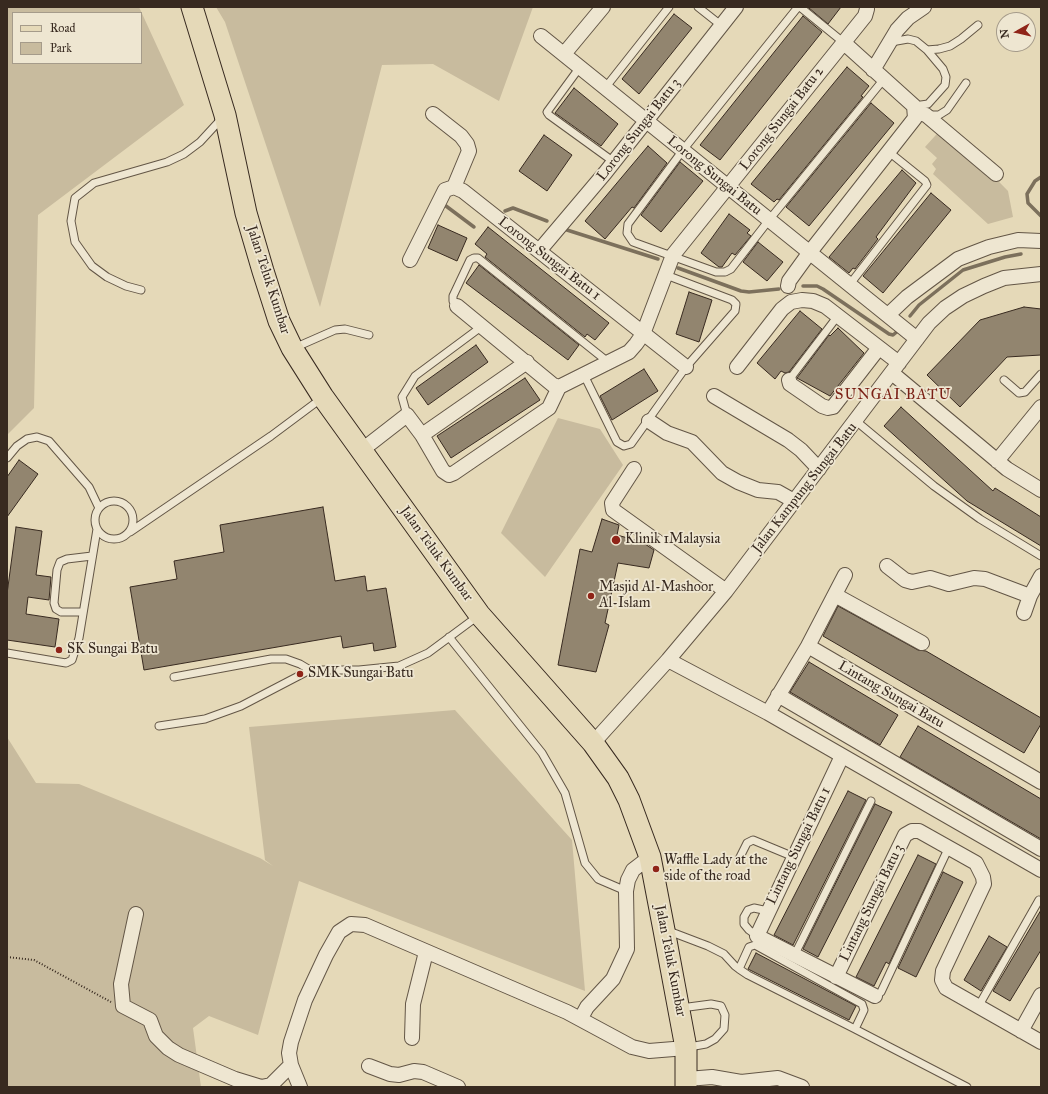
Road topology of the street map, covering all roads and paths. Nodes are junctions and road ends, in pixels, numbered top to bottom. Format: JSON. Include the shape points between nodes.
{"nodes":[{"id":1,"x":192,"y":7,"type":"edge"},
{"id":2,"x":603,"y":7,"type":"edge"},
{"id":3,"x":669,"y":7,"type":"edge"},
{"id":4,"x":698,"y":7,"type":"edge"},
{"id":5,"x":736,"y":7,"type":"edge"},
{"id":6,"x":799,"y":7,"type":"edge"},
{"id":7,"x":924,"y":7,"type":"edge"},
{"id":8,"x":866,"y":8,"type":"edge"},
{"id":9,"x":909,"y":12,"type":"edge"},
{"id":10,"x":978,"y":25,"type":"dead end"},
{"id":11,"x":722,"y":26,"type":"junction"},
{"id":12,"x":541,"y":36,"type":"dead end"},
{"id":13,"x":843,"y":42,"type":"junction"},
{"id":14,"x":888,"y":43,"type":"junction"},
{"id":15,"x":927,"y":50,"type":"junction"},
{"id":16,"x":564,"y":54,"type":"junction"},
{"id":17,"x":580,"y":68,"type":"junction"},
{"id":18,"x":879,"y":74,"type":"junction"},
{"id":19,"x":966,"y":83,"type":"dead end"},
{"id":20,"x":605,"y":88,"type":"junction"},
{"id":21,"x":919,"y":111,"type":"junction"},
{"id":22,"x":433,"y":114,"type":"dead end"},
{"id":23,"x":225,"y":115,"type":"junction"},
{"id":24,"x":646,"y":120,"type":"junction"},
{"id":25,"x":683,"y":150,"type":"junction"},
{"id":26,"x":888,"y":152,"type":"junction"},
{"id":27,"x":614,"y":162,"type":"junction"},
{"id":28,"x":996,"y":174,"type":"dead end"},
{"id":29,"x":454,"y":187,"type":"junction"},
{"id":30,"x":729,"y":187,"type":"junction"},
{"id":31,"x":769,"y":220,"type":"junction"},
{"id":32,"x":1041,"y":241,"type":"edge"},
{"id":33,"x":538,"y":251,"type":"junction"},
{"id":34,"x":810,"y":252,"type":"junction"},
{"id":35,"x":673,"y":255,"type":"junction"},
{"id":36,"x":410,"y":260,"type":"dead end"},
{"id":37,"x":1041,"y":274,"type":"edge"},
{"id":38,"x":666,"y":275,"type":"junction"},
{"id":39,"x":850,"y":284,"type":"junction"},
{"id":40,"x":141,"y":290,"type":"dead end"},
{"id":41,"x":789,"y":294,"type":"junction"},
{"id":42,"x":457,"y":306,"type":"joint"},
{"id":43,"x":888,"y":315,"type":"junction"},
{"id":44,"x":837,"y":318,"type":"junction"},
{"id":45,"x":481,"y":327,"type":"junction"},
{"id":46,"x":643,"y":334,"type":"junction"},
{"id":47,"x":369,"y":335,"type":"dead end"},
{"id":48,"x":917,"y":338,"type":"junction"},
{"id":49,"x":292,"y":348,"type":"junction"},
{"id":50,"x":878,"y":349,"type":"junction"},
{"id":51,"x":527,"y":362,"type":"junction"},
{"id":52,"x":608,"y":362,"type":"junction"},
{"id":53,"x":686,"y":367,"type":"junction"},
{"id":54,"x":737,"y":367,"type":"dead end"},
{"id":55,"x":896,"y":368,"type":"junction"},
{"id":56,"x":1041,"y":374,"type":"edge"},
{"id":57,"x":584,"y":375,"type":"junction"},
{"id":58,"x":789,"y":380,"type":"joint"},
{"id":59,"x":1004,"y":380,"type":"dead end"},
{"id":60,"x":559,"y":387,"type":"junction"},
{"id":61,"x":714,"y":396,"type":"dead end"},
{"id":62,"x":324,"y":397,"type":"junction"},
{"id":63,"x":407,"y":415,"type":"junction"},
{"id":64,"x":1039,"y":416,"type":"edge"},
{"id":65,"x":649,"y":421,"type":"junction"},
{"id":66,"x":856,"y":421,"type":"junction"},
{"id":67,"x":422,"y":435,"type":"junction"},
{"id":68,"x":362,"y":450,"type":"junction"},
{"id":69,"x":7,"y":458,"type":"edge"},
{"id":70,"x":997,"y":461,"type":"junction"},
{"id":71,"x":634,"y":469,"type":"dead end"},
{"id":72,"x":819,"y":469,"type":"junction"},
{"id":73,"x":1041,"y":490,"type":"edge"},
{"id":74,"x":794,"y":501,"type":"junction"},
{"id":75,"x":99,"y":508,"type":"junction"},
{"id":76,"x":97,"y":529,"type":"junction"},
{"id":77,"x":130,"y":532,"type":"junction"},
{"id":78,"x":92,"y":556,"type":"junction"},
{"id":79,"x":1041,"y":556,"type":"edge"},
{"id":80,"x":887,"y":566,"type":"dead end"},
{"id":81,"x":845,"y":576,"type":"dead end"},
{"id":82,"x":1041,"y":576,"type":"edge"},
{"id":83,"x":726,"y":591,"type":"junction"},
{"id":84,"x":835,"y":595,"type":"junction"},
{"id":85,"x":1030,"y":596,"type":"junction"},
{"id":86,"x":83,"y":612,"type":"junction"},
{"id":87,"x":1024,"y":613,"type":"dead end"},
{"id":88,"x":480,"y":614,"type":"junction"},
{"id":89,"x":448,"y":637,"type":"junction"},
{"id":90,"x":922,"y":643,"type":"dead end"},
{"id":91,"x":808,"y":646,"type":"junction"},
{"id":92,"x":7,"y":653,"type":"edge"},
{"id":93,"x":668,"y":660,"type":"junction"},
{"id":94,"x":310,"y":670,"type":"junction"},
{"id":95,"x":174,"y":677,"type":"dead end"},
{"id":96,"x":778,"y":696,"type":"junction"},
{"id":97,"x":768,"y":713,"type":"junction"},
{"id":98,"x":159,"y":726,"type":"dead end"},
{"id":99,"x":593,"y":743,"type":"junction"},
{"id":100,"x":842,"y":756,"type":"junction"},
{"id":101,"x":1041,"y":782,"type":"edge"},
{"id":102,"x":871,"y":801,"type":"dead end"},
{"id":103,"x":949,"y":847,"type":"junction"},
{"id":104,"x":1041,"y":849,"type":"edge"},
{"id":105,"x":650,"y":857,"type":"junction"},
{"id":106,"x":794,"y":857,"type":"junction"},
{"id":107,"x":740,"y":859,"type":"dead end"},
{"id":108,"x":1041,"y":870,"type":"edge"},
{"id":109,"x":626,"y":891,"type":"junction"},
{"id":110,"x":1039,"y":900,"type":"dead end"},
{"id":111,"x":768,"y":911,"type":"junction"},
{"id":112,"x":136,"y":914,"type":"dead end"},
{"id":113,"x":664,"y":930,"type":"junction"},
{"id":114,"x":757,"y":936,"type":"junction"},
{"id":115,"x":426,"y":952,"type":"junction"},
{"id":116,"x":794,"y":956,"type":"junction"},
{"id":117,"x":7,"y":957,"type":"edge"},
{"id":118,"x":740,"y":969,"type":"junction"},
{"id":119,"x":836,"y":977,"type":"junction"},
{"id":120,"x":1041,"y":995,"type":"edge"},
{"id":121,"x":875,"y":996,"type":"joint"},
{"id":122,"x":123,"y":1006,"type":"junction"},
{"id":123,"x":978,"y":1007,"type":"junction"},
{"id":124,"x":679,"y":1009,"type":"junction"},
{"id":125,"x":581,"y":1018,"type":"junction"},
{"id":126,"x":855,"y":1029,"type":"junction"},
{"id":127,"x":1021,"y":1031,"type":"junction"},
{"id":128,"x":412,"y":1038,"type":"dead end"},
{"id":129,"x":1041,"y":1042,"type":"edge"},
{"id":130,"x":686,"y":1048,"type":"junction"},
{"id":131,"x":291,"y":1065,"type":"junction"},
{"id":132,"x":370,"y":1066,"type":"dead end"},
{"id":133,"x":686,"y":1083,"type":"edge"},
{"id":134,"x":300,"y":1087,"type":"edge"},
{"id":135,"x":458,"y":1087,"type":"edge"},
{"id":136,"x":802,"y":1087,"type":"edge"},
{"id":137,"x":967,"y":1087,"type":"edge"}],
"edges":[{"from":1,"to":23,"type":"main road","name":"Jalan Teluk Kumbar"},
{"from":2,"to":16,"type":"street"},
{"from":3,"to":20,"type":"lane"},
{"from":4,"to":11,"type":"lane"},
{"from":5,"to":11,"type":"street","name":"Lorong Sungai Batu 3"},
{"from":6,"to":13,"type":"lane"},
{"from":6,"to":25,"type":"lane"},
{"from":7,"to":9,"type":"street"},
{"from":8,"to":13,"type":"street","name":"Lorong Sungai Batu 2","via":[[865,16]]},
{"from":9,"to":14,"type":"street"},
{"from":10,"to":15,"type":"lane","via":[[950,46]]},
{"from":11,"to":24,"type":"street","name":"Lorong Sungai Batu 3"},
{"from":12,"to":16,"type":"street","name":"Lorong Sungai Batu"},
{"from":13,"to":18,"type":"street"},
{"from":13,"to":30,"type":"street","name":"Lorong Sungai Batu 2"},
{"from":14,"to":15,"type":"lane","via":[[908,39],[916,41]]},
{"from":14,"to":18,"type":"street"},
{"from":15,"to":21,"type":"lane","via":[[943,69],[945,85]]},
{"from":16,"to":17,"type":"street","name":"Lorong Sungai Batu"},
{"from":17,"to":20,"type":"street","name":"Lorong Sungai Batu"},
{"from":17,"to":27,"type":"lane","via":[[547,112]]},
{"from":18,"to":21,"type":"street"},
{"from":18,"to":31,"type":"lane"},
{"from":19,"to":21,"type":"lane","via":[[947,110],[939,115]]},
{"from":20,"to":24,"type":"street","name":"Lorong Sungai Batu"},
{"from":21,"to":26,"type":"street"},
{"from":21,"to":28,"type":"street"},
{"from":22,"to":29,"type":"street","via":[[461,136],[467,144],[469,151]]},
{"from":23,"to":40,"type":"lane","via":[[200,142],[184,154],[161,164],[94,183],[75,198],[71,221],[75,242],[92,266],[114,280]]},
{"from":23,"to":49,"type":"main road","name":"Jalan Teluk Kumbar","via":[[246,213],[279,321]]},
{"from":24,"to":25,"type":"street","name":"Lorong Sungai Batu"},
{"from":24,"to":27,"type":"street","name":"Lorong Sungai Batu 3"},
{"from":25,"to":30,"type":"street","name":"Lorong Sungai Batu"},
{"from":25,"to":35,"type":"lane","via":[[628,224],[627,233],[633,242]]},
{"from":26,"to":34,"type":"street"},
{"from":26,"to":39,"type":"lane","via":[[925,181],[926,189]]},
{"from":27,"to":33,"type":"street","name":"Lorong Sungai Batu 3"},
{"from":29,"to":33,"type":"street","name":"Lorong Sungai Batu 1","via":[[464,191]]},
{"from":29,"to":36,"type":"street","via":[[446,190]]},
{"from":30,"to":31,"type":"street","name":"Lorong Sungai Batu"},
{"from":30,"to":35,"type":"street","name":"Lorong Sungai Batu 2"},
{"from":31,"to":34,"type":"street","name":"Lorong Sungai Batu"},
{"from":31,"to":35,"type":"lane","via":[[741,258],[725,272],[709,270]]},
{"from":32,"to":43,"type":"street","via":[[1018,240],[989,247],[958,259],[913,292]]},
{"from":33,"to":46,"type":"street","name":"Lorong Sungai Batu 1"},
{"from":34,"to":39,"type":"street","name":"Lorong Sungai Batu"},
{"from":34,"to":41,"type":"street","via":[[789,281]]},
{"from":35,"to":38,"type":"street","name":"Lorong Sungai Batu 2"},
{"from":37,"to":48,"type":"street","name":"Jalan Kampung Sungai Batu","via":[[1004,278],[963,296],[944,308]]},
{"from":38,"to":46,"type":"street","name":"Lorong Sungai Batu 2"},
{"from":38,"to":53,"type":"lane","via":[[732,300],[736,304],[735,311]]},
{"from":39,"to":43,"type":"street","name":"Lorong Sungai Batu"},
{"from":41,"to":44,"type":"street","via":[[825,306]]},
{"from":41,"to":54,"type":"street","via":[[782,309]]},
{"from":42,"to":45,"type":"street"},
{"from":42,"to":52,"type":"lane","via":[[453,296],[470,260],[478,258]]},
{"from":43,"to":48,"type":"street","name":"Lorong Sungai Batu"},
{"from":44,"to":50,"type":"street"},
{"from":44,"to":58,"type":"lane"},
{"from":45,"to":51,"type":"street"},
{"from":45,"to":63,"type":"lane","via":[[415,376],[402,397]]},
{"from":46,"to":52,"type":"street","name":"Lorong Sungai Batu 2","via":[[629,352]]},
{"from":46,"to":53,"type":"street","name":"Lorong Sungai Batu 1"},
{"from":47,"to":49,"type":"lane","via":[[345,329],[335,330]]},
{"from":48,"to":55,"type":"street","name":"Jalan Kampung Sungai Batu"},
{"from":49,"to":62,"type":"main road","name":"Jalan Teluk Kumbar"},
{"from":50,"to":55,"type":"street"},
{"from":50,"to":58,"type":"street","via":[[834,407],[822,406],[790,384]]},
{"from":51,"to":60,"type":"street","via":[[553,385]]},
{"from":51,"to":67,"type":"street"},
{"from":52,"to":57,"type":"street","name":"Lorong Sungai Batu 2"},
{"from":53,"to":65,"type":"lane"},
{"from":55,"to":66,"type":"street","name":"Jalan Kampung Sungai Batu"},
{"from":55,"to":70,"type":"street"},
{"from":56,"to":59,"type":"lane","via":[[1025,392],[1020,393]]},
{"from":57,"to":60,"type":"street","name":"Lorong Sungai Batu 2"},
{"from":57,"to":65,"type":"lane","via":[[620,445],[631,444]]},
{"from":60,"to":67,"type":"street","via":[[549,408],[449,475],[443,471]]},
{"from":61,"to":72,"type":"street","via":[[788,440]]},
{"from":62,"to":68,"type":"main road","name":"Jalan Teluk Kumbar"},
{"from":62,"to":77,"type":"lane"},
{"from":63,"to":67,"type":"street"},
{"from":63,"to":68,"type":"street"},
{"from":64,"to":70,"type":"street"},
{"from":65,"to":74,"type":"street","via":[[667,433],[692,442],[722,472],[738,482],[758,490],[778,492]]},
{"from":66,"to":72,"type":"street","name":"Jalan Kampung Sungai Batu"},
{"from":66,"to":79,"type":"lane","via":[[934,486],[980,519]]},
{"from":68,"to":88,"type":"main road","name":"Jalan Teluk Kumbar"},
{"from":69,"to":75,"type":"lane","via":[[27,439],[37,437],[49,441],[89,487]]},
{"from":70,"to":73,"type":"street"},
{"from":71,"to":83,"type":"street","via":[[612,502],[612,507]]},
{"from":72,"to":74,"type":"street","name":"Jalan Kampung Sungai Batu"},
{"from":74,"to":83,"type":"street","name":"Jalan Kampung Sungai Batu"},
{"from":75,"to":76,"type":"lane","via":[[95,518]]},
{"from":75,"to":77,"type":"lane","via":[[110,501],[123,502],[132,512],[133,526]]},
{"from":76,"to":77,"type":"lane","via":[[100,534],[112,540]]},
{"from":76,"to":78,"type":"lane"},
{"from":78,"to":86,"type":"lane"},
{"from":78,"to":86,"type":"lane","via":[[67,559],[60,562],[57,570],[54,603],[56,609],[61,612]]},
{"from":80,"to":85,"type":"street","via":[[905,580],[912,582],[930,578],[949,584],[974,578],[985,579]]},
{"from":81,"to":84,"type":"street"},
{"from":82,"to":85,"type":"street"},
{"from":83,"to":93,"type":"street","name":"Jalan Kampung Sungai Batu"},
{"from":84,"to":90,"type":"street"},
{"from":84,"to":91,"type":"street"},
{"from":85,"to":87,"type":"street"},
{"from":86,"to":92,"type":"lane","via":[[72,660],[66,663]]},
{"from":88,"to":89,"type":"lane"},
{"from":88,"to":99,"type":"main road","name":"Jalan Teluk Kumbar"},
{"from":89,"to":94,"type":"lane","via":[[428,653],[398,666],[359,670]]},
{"from":89,"to":109,"type":"lane","via":[[542,753],[565,793],[586,863],[598,879]]},
{"from":91,"to":96,"type":"street"},
{"from":91,"to":101,"type":"street","name":"Lintang Sungai Batu"},
{"from":93,"to":97,"type":"street"},
{"from":93,"to":99,"type":"street","name":"Jalan Kampung Sungai Batu"},
{"from":94,"to":95,"type":"lane","via":[[286,659],[271,659]]},
{"from":94,"to":98,"type":"lane","via":[[240,706],[205,719]]},
{"from":96,"to":97,"type":"street"},
{"from":96,"to":104,"type":"street"},
{"from":97,"to":100,"type":"street"},
{"from":99,"to":105,"type":"main road","name":"Jalan Teluk Kumbar","via":[[618,778]]},
{"from":100,"to":106,"type":"street","name":"Lintang Sungai Batu 1"},
{"from":100,"to":108,"type":"street"},
{"from":102,"to":116,"type":"lane"},
{"from":103,"to":119,"type":"street","name":"Lintang Sungai Batu 3","via":[[919,831],[905,835]]},
{"from":103,"to":121,"type":"lane","via":[[881,992]]},
{"from":103,"to":123,"type":"street","via":[[976,863],[984,884],[943,971],[942,980],[946,988]]},
{"from":105,"to":109,"type":"street","via":[[633,870]]},
{"from":105,"to":113,"type":"main road","name":"Jalan Teluk Kumbar"},
{"from":106,"to":107,"type":"lane","via":[[753,840],[747,843]]},
{"from":106,"to":111,"type":"street","name":"Lintang Sungai Batu 1"},
{"from":109,"to":125,"type":"street","via":[[627,949],[613,979],[587,1007]]},
{"from":110,"to":123,"type":"lane"},
{"from":111,"to":114,"type":"street","name":"Lintang Sungai Batu 1"},
{"from":111,"to":114,"type":"lane","via":[[754,908],[748,910],[744,917],[744,924],[748,930]]},
{"from":112,"to":122,"type":"street","via":[[121,984]]},
{"from":113,"to":118,"type":"lane","via":[[683,935],[719,951]]},
{"from":113,"to":124,"type":"main road","name":"Jalan Teluk Kumbar"},
{"from":114,"to":116,"type":"street"},
{"from":115,"to":125,"type":"street"},
{"from":115,"to":128,"type":"street","via":[[413,1004]]},
{"from":115,"to":131,"type":"street","via":[[365,925],[351,924],[339,932],[305,1000],[291,1042]]},
{"from":116,"to":119,"type":"street"},
{"from":117,"to":122,"type":"path","via":[[34,960],[108,1002]]},
{"from":118,"to":126,"type":"lane"},
{"from":118,"to":126,"type":"lane","via":[[749,947],[755,945],[862,1004],[864,1010]]},
{"from":119,"to":121,"type":"street"},
{"from":120,"to":127,"type":"street"},
{"from":122,"to":131,"type":"street","via":[[150,1020],[156,1036],[174,1051],[235,1079],[261,1086],[271,1085]]},
{"from":123,"to":127,"type":"street"},
{"from":124,"to":130,"type":"main road","name":"Jalan Teluk Kumbar"},
{"from":124,"to":130,"type":"lane","via":[[712,1004],[721,1006],[725,1015],[724,1029],[715,1039],[706,1044]]},
{"from":125,"to":130,"type":"street","via":[[632,1047],[649,1051]]},
{"from":126,"to":137,"type":"lane"},
{"from":127,"to":129,"type":"street"},
{"from":130,"to":133,"type":"main road","name":"Jalan Teluk Kumbar"},
{"from":131,"to":134,"type":"street"},
{"from":132,"to":135,"type":"street","via":[[390,1074],[414,1070],[423,1072]]},
{"from":133,"to":136,"type":"street","via":[[712,1077],[741,1082],[778,1078]]}]}
